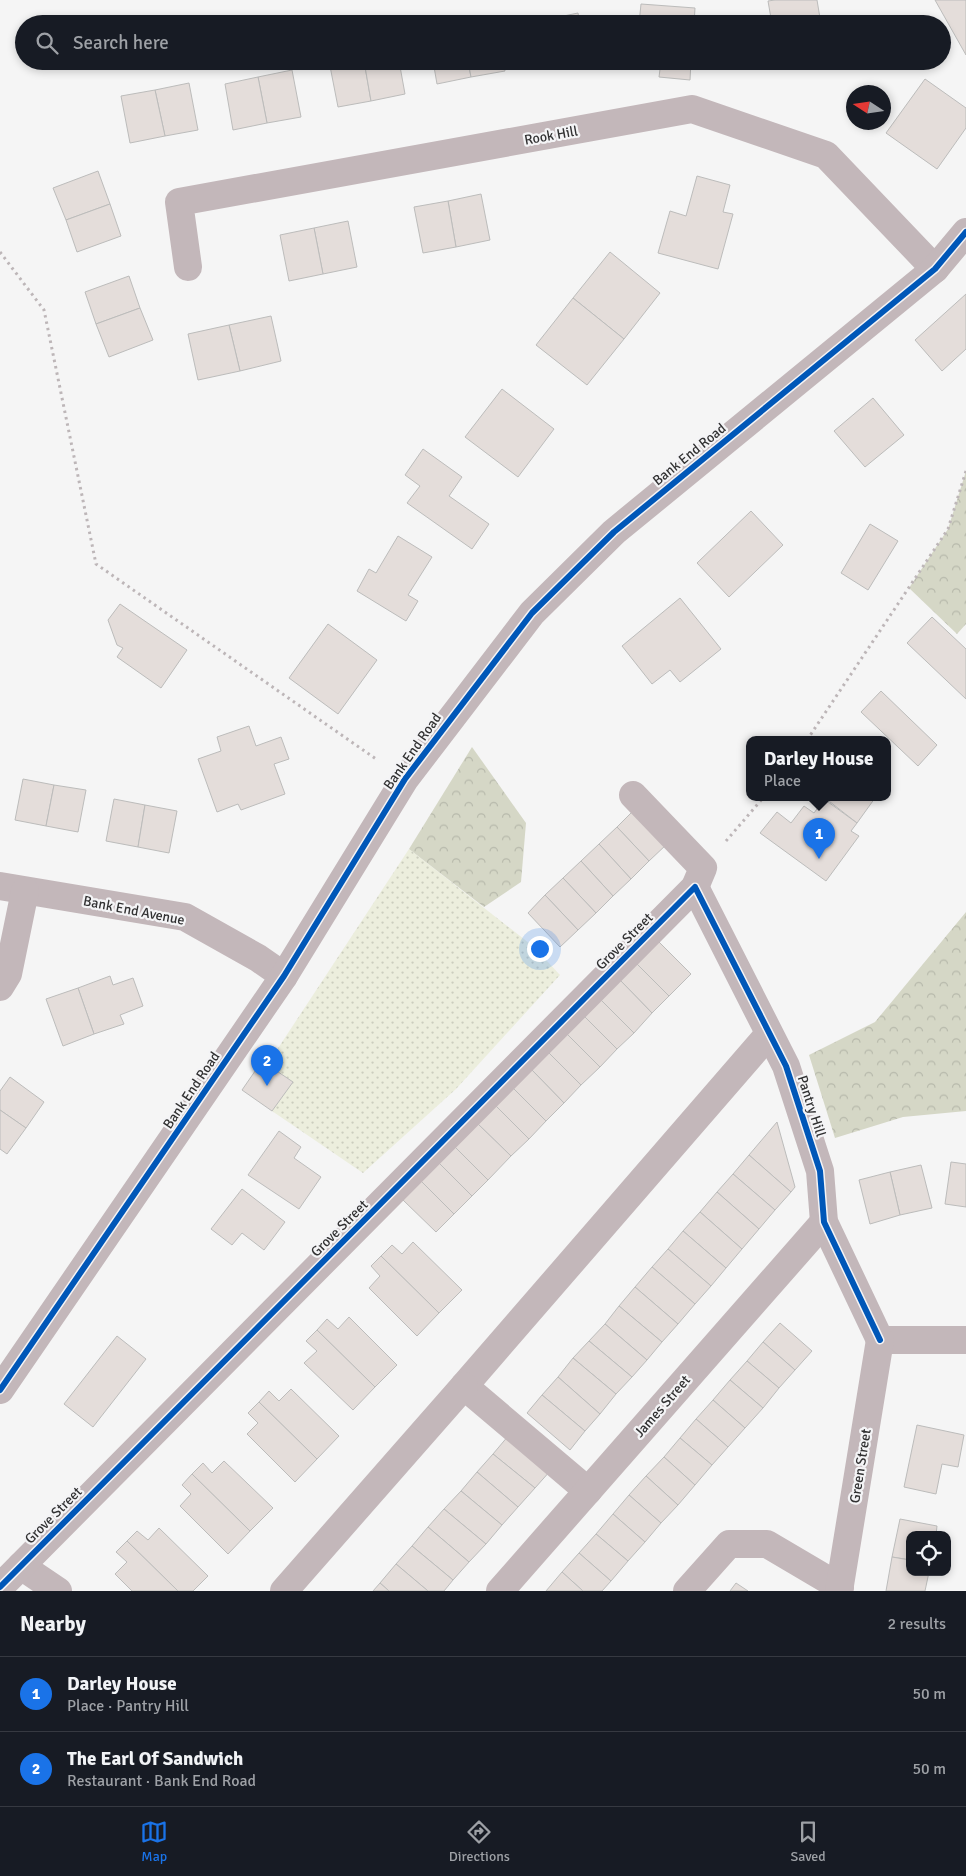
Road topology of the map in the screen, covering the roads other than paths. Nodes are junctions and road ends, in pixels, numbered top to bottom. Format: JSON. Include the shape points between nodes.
{"nodes":[{"id":1,"x":966,"y":232,"type":"edge"},
{"id":2,"x":188,"y":267,"type":"dead end"},
{"id":3,"x":935,"y":269,"type":"junction"},
{"id":4,"x":633,"y":795,"type":"dead end"},
{"id":5,"x":699,"y":877,"type":"junction"},
{"id":6,"x":12,"y":889,"type":"edge"},
{"id":7,"x":284,"y":976,"type":"junction"},
{"id":8,"x":0,"y":987,"type":"edge"},
{"id":9,"x":769,"y":1034,"type":"junction"},
{"id":10,"x":824,"y":1222,"type":"junction"},
{"id":11,"x":880,"y":1340,"type":"junction"},
{"id":12,"x":966,"y":1340,"type":"edge"},
{"id":13,"x":464,"y":1386,"type":"junction"},
{"id":14,"x":0,"y":1390,"type":"edge"},
{"id":15,"x":588,"y":1491,"type":"junction"},
{"id":16,"x":21,"y":1566,"type":"junction"},
{"id":17,"x":0,"y":1587,"type":"edge"},
{"id":18,"x":839,"y":1589,"type":"edge"},
{"id":19,"x":58,"y":1591,"type":"edge"},
{"id":20,"x":284,"y":1591,"type":"edge"},
{"id":21,"x":500,"y":1591,"type":"edge"},
{"id":22,"x":687,"y":1591,"type":"edge"}],
"edges":[{"from":1,"to":3,"type":"street","name":"Bank End Road"},
{"from":2,"to":3,"type":"street","name":"Rook Hill","via":[[179,202],[692,109],[826,155]]},
{"from":3,"to":7,"type":"street","name":"Bank End Road","via":[[614,532],[532,613],[405,779]]},
{"from":4,"to":5,"type":"street","name":"Pantry Hill"},
{"from":5,"to":9,"type":"street","name":"Pantry Hill"},
{"from":5,"to":16,"type":"street","name":"Grove Street"},
{"from":6,"to":7,"type":"street","name":"Bank End Avenue","via":[[185,918]]},
{"from":6,"to":8,"type":"street","via":[[8,974]]},
{"from":7,"to":14,"type":"street","name":"Bank End Road"},
{"from":9,"to":10,"type":"street","name":"Pantry Hill","via":[[786,1066],[820,1171]]},
{"from":9,"to":13,"type":"street"},
{"from":10,"to":11,"type":"street","name":"Pantry Hill"},
{"from":10,"to":15,"type":"street","name":"James Street"},
{"from":11,"to":12,"type":"street"},
{"from":11,"to":18,"type":"street","name":"Green Street"},
{"from":13,"to":15,"type":"street"},
{"from":13,"to":20,"type":"street"},
{"from":15,"to":21,"type":"street","name":"James Street"},
{"from":16,"to":17,"type":"street","name":"Grove Street"},
{"from":16,"to":19,"type":"street"},
{"from":18,"to":22,"type":"street","via":[[767,1544],[729,1544]]}]}
